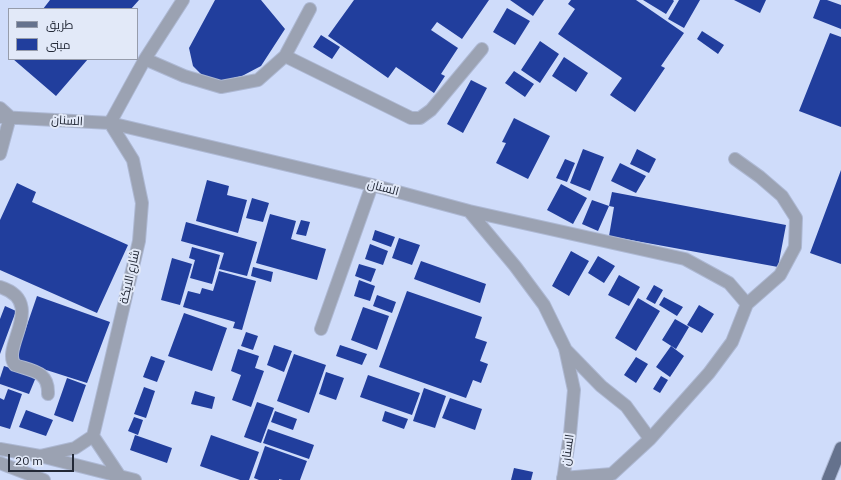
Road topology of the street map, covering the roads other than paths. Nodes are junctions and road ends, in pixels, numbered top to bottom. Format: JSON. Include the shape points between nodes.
{"nodes":[{"id":1,"x":183,"y":0,"type":"edge"},
{"id":2,"x":310,"y":9,"type":"dead end"},
{"id":3,"x":482,"y":49,"type":"dead end"},
{"id":4,"x":285,"y":56,"type":"junction"},
{"id":5,"x":145,"y":59,"type":"junction"},
{"id":6,"x":0,"y":108,"type":"edge"},
{"id":7,"x":5,"y":117,"type":"edge"},
{"id":8,"x":110,"y":123,"type":"junction"},
{"id":9,"x":0,"y":154,"type":"edge"},
{"id":10,"x":735,"y":159,"type":"dead end"},
{"id":11,"x":372,"y":185,"type":"junction"},
{"id":12,"x":469,"y":211,"type":"junction"},
{"id":13,"x":0,"y":287,"type":"edge"},
{"id":14,"x":746,"y":304,"type":"junction"},
{"id":15,"x":321,"y":329,"type":"dead end"},
{"id":16,"x":565,"y":348,"type":"junction"},
{"id":17,"x":48,"y":394,"type":"dead end"},
{"id":18,"x":93,"y":436,"type":"junction"},
{"id":19,"x":650,"y":439,"type":"junction"},
{"id":20,"x":841,"y":448,"type":"edge"},
{"id":21,"x":0,"y":449,"type":"edge"},
{"id":22,"x":40,"y":456,"type":"junction"},
{"id":23,"x":0,"y":463,"type":"edge"},
{"id":24,"x":119,"y":475,"type":"junction"},
{"id":25,"x":563,"y":479,"type":"edge"},
{"id":26,"x":44,"y":480,"type":"edge"},
{"id":27,"x":135,"y":480,"type":"edge"},
{"id":28,"x":828,"y":480,"type":"edge"}],
"edges":[{"from":1,"to":5,"type":"street"},
{"from":2,"to":4,"type":"street"},
{"from":3,"to":4,"type":"street","via":[[431,110],[420,118],[411,118]]},
{"from":4,"to":5,"type":"street","via":[[258,80],[220,88]]},
{"from":5,"to":8,"type":"street"},
{"from":6,"to":7,"type":"street"},
{"from":7,"to":8,"type":"street","name":"السنان"},
{"from":7,"to":9,"type":"street"},
{"from":8,"to":11,"type":"street","name":"السنان"},
{"from":8,"to":18,"type":"street","name":"شارع الايكة","via":[[133,160],[142,203],[139,241]]},
{"from":10,"to":14,"type":"street","via":[[782,196],[796,218],[795,247],[780,275]]},
{"from":11,"to":12,"type":"street","name":"السنان"},
{"from":11,"to":15,"type":"street"},
{"from":12,"to":14,"type":"street","via":[[685,259],[729,283]]},
{"from":12,"to":16,"type":"street","name":"السنان","via":[[544,305]]},
{"from":13,"to":17,"type":"street","via":[[16,296],[20,303],[8,355],[15,365],[45,378],[49,385]]},
{"from":14,"to":19,"type":"street","via":[[732,342],[709,373]]},
{"from":16,"to":19,"type":"street","via":[[601,386],[626,406]]},
{"from":16,"to":25,"type":"street","name":"السنان","via":[[574,390]]},
{"from":18,"to":22,"type":"street","via":[[75,448]]},
{"from":18,"to":24,"type":"street"},
{"from":19,"to":25,"type":"street","via":[[612,474]]},
{"from":20,"to":28,"type":"main road"},
{"from":21,"to":22,"type":"street"},
{"from":22,"to":24,"type":"street"},
{"from":23,"to":26,"type":"street"},
{"from":24,"to":27,"type":"street"}]}
